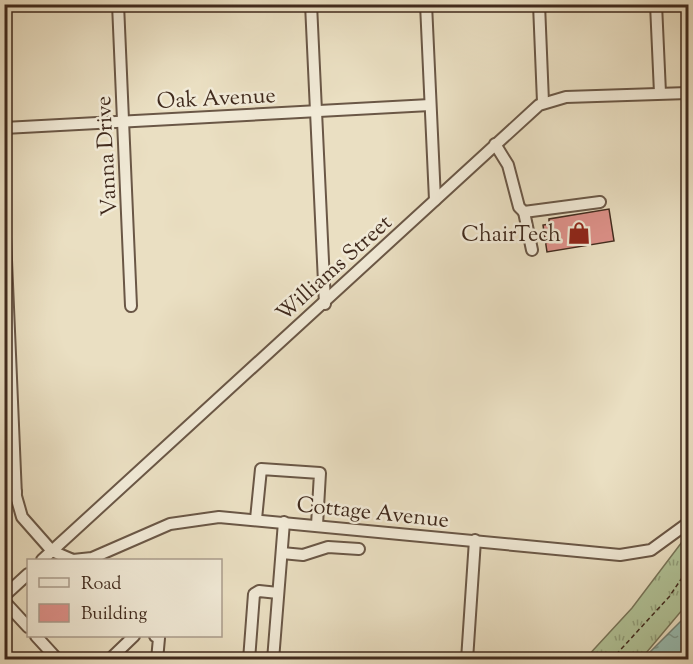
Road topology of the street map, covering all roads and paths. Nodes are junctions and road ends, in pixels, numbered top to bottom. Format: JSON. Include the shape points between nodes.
{"nodes":[{"id":1,"x":118,"y":4,"type":"edge"},
{"id":2,"x":311,"y":4,"type":"edge"},
{"id":3,"x":426,"y":4,"type":"edge"},
{"id":4,"x":539,"y":4,"type":"edge"},
{"id":5,"x":656,"y":4,"type":"edge"},
{"id":6,"x":660,"y":93,"type":"junction"},
{"id":7,"x":688,"y":93,"type":"edge"},
{"id":8,"x":543,"y":102,"type":"junction"},
{"id":9,"x":430,"y":105,"type":"junction"},
{"id":10,"x":316,"y":111,"type":"junction"},
{"id":11,"x":122,"y":121,"type":"junction"},
{"id":12,"x":4,"y":128,"type":"edge"},
{"id":13,"x":495,"y":144,"type":"junction"},
{"id":14,"x":435,"y":200,"type":"junction"},
{"id":15,"x":600,"y":202,"type":"dead end"},
{"id":16,"x":524,"y":212,"type":"junction"},
{"id":17,"x":4,"y":213,"type":"edge"},
{"id":18,"x":532,"y":250,"type":"dead end"},
{"id":19,"x":5,"y":261,"type":"edge"},
{"id":20,"x":325,"y":304,"type":"junction"},
{"id":21,"x":131,"y":306,"type":"dead end"},
{"id":22,"x":16,"y":492,"type":"junction"},
{"id":23,"x":4,"y":502,"type":"edge"},
{"id":24,"x":256,"y":519,"type":"junction"},
{"id":25,"x":284,"y":522,"type":"junction"},
{"id":26,"x":688,"y":522,"type":"edge"},
{"id":27,"x":317,"y":525,"type":"junction"},
{"id":28,"x":475,"y":540,"type":"junction"},
{"id":29,"x":359,"y":549,"type":"dead end"},
{"id":30,"x":52,"y":551,"type":"junction"},
{"id":31,"x":282,"y":553,"type":"junction"},
{"id":32,"x":44,"y":559,"type":"edge"},
{"id":33,"x":71,"y":559,"type":"edge"},
{"id":34,"x":82,"y":559,"type":"edge"},
{"id":35,"x":688,"y":569,"type":"edge"},
{"id":36,"x":27,"y":574,"type":"edge"},
{"id":37,"x":278,"y":593,"type":"junction"},
{"id":38,"x":4,"y":596,"type":"edge"},
{"id":39,"x":4,"y":601,"type":"edge"},
{"id":40,"x":27,"y":626,"type":"edge"},
{"id":41,"x":37,"y":637,"type":"edge"},
{"id":42,"x":133,"y":637,"type":"edge"},
{"id":43,"x":157,"y":637,"type":"edge"},
{"id":44,"x":58,"y":660,"type":"edge"},
{"id":45,"x":109,"y":660,"type":"edge"},
{"id":46,"x":158,"y":660,"type":"edge"},
{"id":47,"x":249,"y":660,"type":"edge"},
{"id":48,"x":273,"y":660,"type":"edge"},
{"id":49,"x":467,"y":660,"type":"edge"},
{"id":50,"x":611,"y":660,"type":"edge"}],
"edges":[{"from":1,"to":11,"type":"street","name":"Vanna Drive"},
{"from":2,"to":10,"type":"street"},
{"from":3,"to":9,"type":"street"},
{"from":4,"to":8,"type":"street"},
{"from":5,"to":6,"type":"street"},
{"from":6,"to":7,"type":"street"},
{"from":6,"to":8,"type":"street"},
{"from":8,"to":13,"type":"street","name":"Williams Street"},
{"from":9,"to":10,"type":"street","name":"Oak Avenue"},
{"from":9,"to":14,"type":"street"},
{"from":10,"to":11,"type":"street","name":"Oak Avenue"},
{"from":10,"to":20,"type":"street"},
{"from":11,"to":12,"type":"street","name":"Oak Avenue"},
{"from":11,"to":21,"type":"street","name":"Vanna Drive"},
{"from":13,"to":14,"type":"street","name":"Williams Street"},
{"from":13,"to":16,"type":"street","via":[[504,154],[519,207]]},
{"from":14,"to":20,"type":"street","name":"Williams Street"},
{"from":15,"to":16,"type":"street"},
{"from":16,"to":18,"type":"street"},
{"from":17,"to":19,"type":"street"},
{"from":19,"to":22,"type":"street"},
{"from":20,"to":30,"type":"street","name":"Williams Street"},
{"from":22,"to":23,"type":"street"},
{"from":22,"to":30,"type":"street","via":[[22,517]]},
{"from":24,"to":25,"type":"street","name":"Cottage Avenue"},
{"from":24,"to":27,"type":"street","via":[[261,469],[320,473]]},
{"from":24,"to":34,"type":"street","name":"Cottage Avenue","via":[[194,519],[170,524]]},
{"from":25,"to":27,"type":"street","name":"Cottage Avenue"},
{"from":25,"to":31,"type":"street"},
{"from":26,"to":28,"type":"street","name":"Cottage Avenue","via":[[651,550],[620,555]]},
{"from":27,"to":28,"type":"street","name":"Cottage Avenue"},
{"from":28,"to":49,"type":"street"},
{"from":29,"to":31,"type":"street","via":[[328,547],[303,555]]},
{"from":30,"to":32,"type":"street","name":"Williams Street"},
{"from":30,"to":33,"type":"street","name":"Cottage Avenue"},
{"from":31,"to":37,"type":"street"},
{"from":35,"to":50,"type":"path","via":[[669,597]]},
{"from":36,"to":38,"type":"street"},
{"from":37,"to":47,"type":"street","via":[[254,594]]},
{"from":37,"to":48,"type":"street"},
{"from":39,"to":40,"type":"street"},
{"from":41,"to":44,"type":"street"},
{"from":42,"to":45,"type":"street"},
{"from":43,"to":46,"type":"street"}]}
